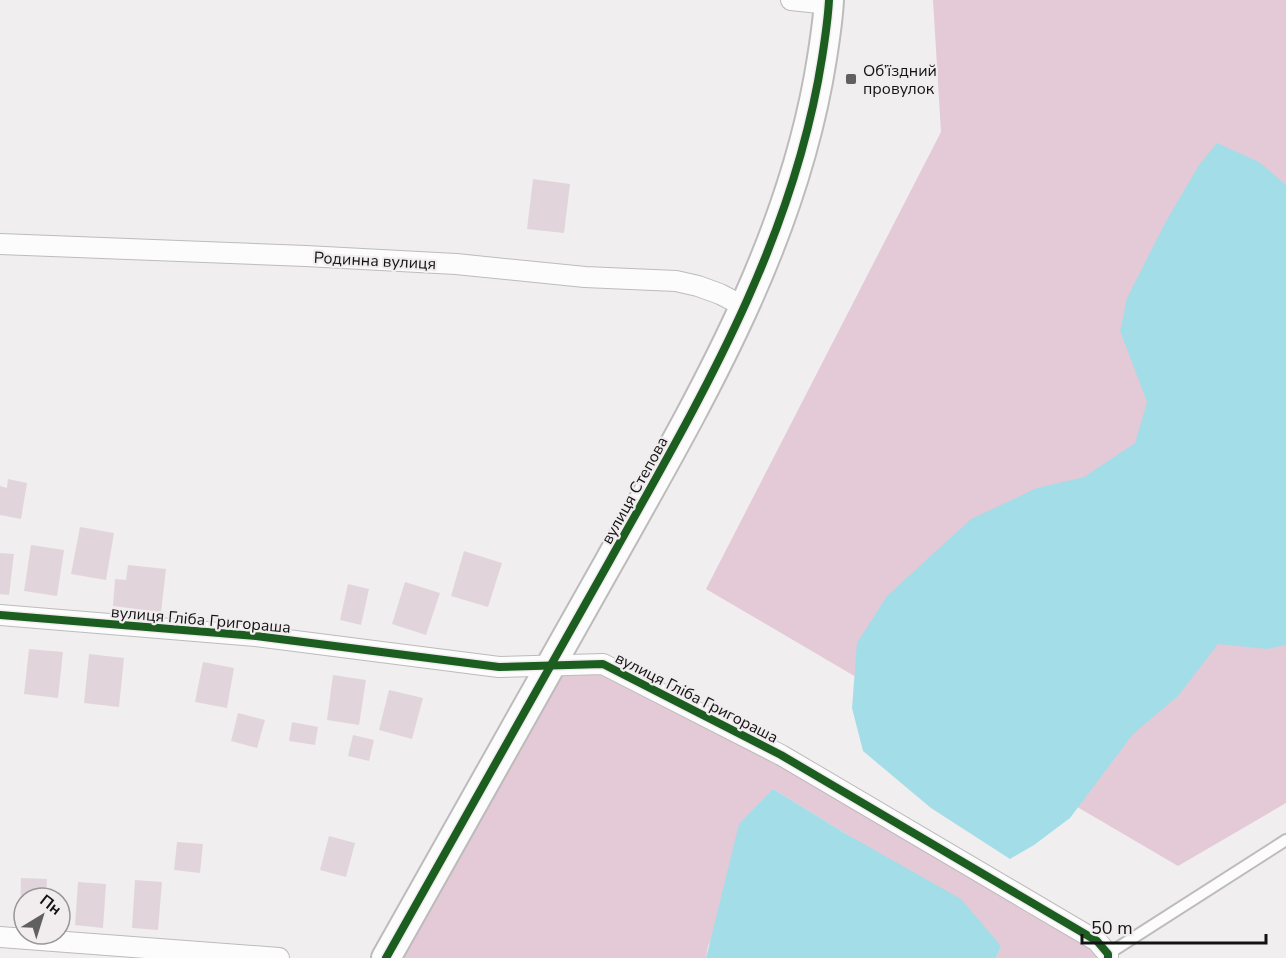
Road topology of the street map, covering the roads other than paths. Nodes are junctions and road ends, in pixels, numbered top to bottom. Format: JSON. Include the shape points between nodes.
{"nodes":[{"id":1,"x":791,"y":0,"type":"edge"},
{"id":2,"x":829,"y":2,"type":"edge"},
{"id":3,"x":0,"y":244,"type":"edge"},
{"id":4,"x":745,"y":307,"type":"junction"},
{"id":5,"x":0,"y":615,"type":"edge"},
{"id":6,"x":551,"y":665,"type":"junction"},
{"id":7,"x":1286,"y":840,"type":"edge"},
{"id":8,"x":0,"y":937,"type":"edge"},
{"id":9,"x":1108,"y":956,"type":"edge"},
{"id":10,"x":279,"y":958,"type":"edge"},
{"id":11,"x":386,"y":958,"type":"edge"}],
"edges":[{"from":1,"to":2,"type":"street"},
{"from":2,"to":4,"type":"street","name":"вулиця Степова","via":[[806,139],[769,252]]},
{"from":3,"to":4,"type":"street","name":"Родинна вулиця","via":[[456,264],[585,277],[676,281],[720,294]]},
{"from":4,"to":6,"type":"street","name":"вулиця Степова","via":[[681,433]]},
{"from":5,"to":6,"type":"street","name":"вулиця Гліба Григораша","via":[[256,636],[499,667]]},
{"from":6,"to":9,"type":"street","name":"вулиця Гліба Григораша","via":[[603,664],[770,750],[1097,941]]},
{"from":6,"to":11,"type":"street","name":"вулиця Степова"},
{"from":7,"to":9,"type":"lane"},
{"from":8,"to":10,"type":"street"}]}
